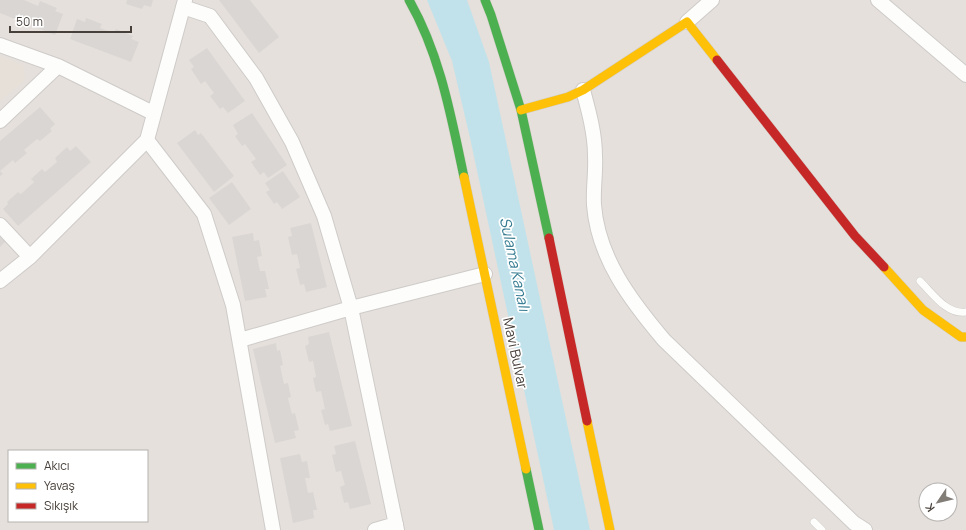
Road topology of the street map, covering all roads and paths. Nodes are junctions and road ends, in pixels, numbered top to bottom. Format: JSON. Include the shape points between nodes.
{"nodes":[{"id":1,"x":409,"y":0,"type":"edge"},
{"id":2,"x":485,"y":0,"type":"edge"},
{"id":3,"x":712,"y":0,"type":"edge"},
{"id":4,"x":878,"y":0,"type":"edge"},
{"id":5,"x":184,"y":4,"type":"edge"},
{"id":6,"x":687,"y":22,"type":"junction"},
{"id":7,"x":0,"y":45,"type":"edge"},
{"id":8,"x":58,"y":66,"type":"junction"},
{"id":9,"x":966,"y":75,"type":"edge"},
{"id":10,"x":583,"y":90,"type":"junction"},
{"id":11,"x":521,"y":110,"type":"junction"},
{"id":12,"x":153,"y":113,"type":"junction"},
{"id":13,"x":0,"y":121,"type":"edge"},
{"id":14,"x":146,"y":140,"type":"junction"},
{"id":15,"x":0,"y":225,"type":"edge"},
{"id":16,"x":30,"y":257,"type":"junction"},
{"id":17,"x":485,"y":274,"type":"junction"},
{"id":18,"x":0,"y":281,"type":"edge"},
{"id":19,"x":920,"y":282,"type":"dead end"},
{"id":20,"x":351,"y":308,"type":"junction"},
{"id":21,"x":966,"y":312,"type":"edge"},
{"id":22,"x":966,"y":337,"type":"edge"},
{"id":23,"x":240,"y":340,"type":"junction"},
{"id":24,"x":814,"y":522,"type":"dead end"},
{"id":25,"x":397,"y":527,"type":"edge"},
{"id":26,"x":273,"y":530,"type":"edge"},
{"id":27,"x":375,"y":530,"type":"edge"},
{"id":28,"x":539,"y":530,"type":"edge"},
{"id":29,"x":610,"y":530,"type":"edge"},
{"id":30,"x":822,"y":530,"type":"edge"},
{"id":31,"x":865,"y":530,"type":"edge"}],
"edges":[{"from":1,"to":17,"type":"main road","name":"Mavi Bulvar","via":[[421,22],[446,92]]},
{"from":2,"to":11,"type":"main road"},
{"from":3,"to":6,"type":"street"},
{"from":4,"to":9,"type":"street"},
{"from":5,"to":12,"type":"street"},
{"from":5,"to":20,"type":"street","via":[[210,16],[256,78],[292,142],[324,216]]},
{"from":6,"to":10,"type":"main road"},
{"from":6,"to":22,"type":"main road","via":[[855,236],[923,310],[961,337]]},
{"from":7,"to":8,"type":"street"},
{"from":8,"to":12,"type":"street"},
{"from":8,"to":13,"type":"street"},
{"from":10,"to":11,"type":"main road","via":[[568,97]]},
{"from":10,"to":31,"type":"street","via":[[594,136],[594,206],[599,234],[610,264],[637,308],[664,340],[854,523]]},
{"from":11,"to":29,"type":"main road"},
{"from":12,"to":14,"type":"street"},
{"from":14,"to":16,"type":"street"},
{"from":14,"to":23,"type":"street","via":[[204,214],[233,305]]},
{"from":15,"to":16,"type":"street"},
{"from":16,"to":18,"type":"street"},
{"from":17,"to":20,"type":"street"},
{"from":17,"to":28,"type":"main road","name":"Mavi Bulvar"},
{"from":19,"to":21,"type":"lane","via":[[948,309]]},
{"from":20,"to":23,"type":"street"},
{"from":20,"to":25,"type":"street"},
{"from":23,"to":26,"type":"street"},
{"from":24,"to":30,"type":"lane"},
{"from":25,"to":27,"type":"street"}]}
